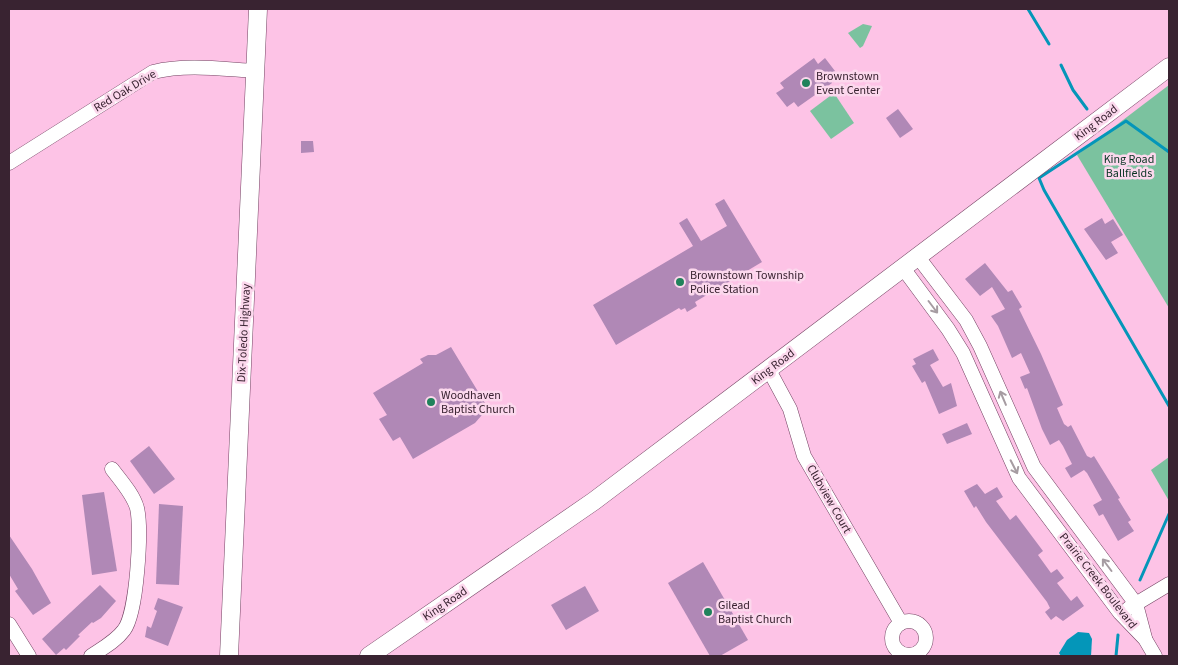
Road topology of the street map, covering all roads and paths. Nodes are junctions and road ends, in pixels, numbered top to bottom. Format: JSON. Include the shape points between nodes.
{"nodes":[{"id":1,"x":258,"y":9,"type":"edge"},
{"id":2,"x":1169,"y":67,"type":"edge"},
{"id":3,"x":256,"y":71,"type":"junction"},
{"id":4,"x":9,"y":163,"type":"edge"},
{"id":5,"x":918,"y":257,"type":"junction"},
{"id":6,"x":903,"y":268,"type":"junction"},
{"id":7,"x":980,"y":346,"type":"junction"},
{"id":8,"x":963,"y":353,"type":"junction"},
{"id":9,"x":769,"y":370,"type":"junction"},
{"id":10,"x":1018,"y":434,"type":"junction"},
{"id":11,"x":1001,"y":440,"type":"junction"},
{"id":12,"x":112,"y":469,"type":"dead end"},
{"id":13,"x":1066,"y":511,"type":"junction"},
{"id":14,"x":1052,"y":523,"type":"junction"},
{"id":15,"x":1169,"y":584,"type":"edge"},
{"id":16,"x":1136,"y":604,"type":"junction"},
{"id":17,"x":1120,"y":613,"type":"junction"},
{"id":18,"x":901,"y":623,"type":"dead end"},
{"id":19,"x":9,"y":624,"type":"edge"},
{"id":20,"x":1146,"y":639,"type":"junction"},
{"id":21,"x":27,"y":656,"type":"edge"},
{"id":22,"x":91,"y":656,"type":"edge"},
{"id":23,"x":229,"y":656,"type":"edge"},
{"id":24,"x":369,"y":656,"type":"edge"},
{"id":25,"x":1155,"y":656,"type":"edge"}],
"edges":[{"from":1,"to":3,"type":"main road","name":"Dix-Toledo Highway"},
{"from":2,"to":5,"type":"main road","name":"King Road"},
{"from":3,"to":4,"type":"street","name":"Red Oak Drive","via":[[196,67],[153,72]]},
{"from":3,"to":23,"type":"main road","name":"Dix-Toledo Highway"},
{"from":5,"to":6,"type":"main road","name":"King Road"},
{"from":5,"to":7,"type":"street","name":"Prairie Creek Boulevard","via":[[966,320]]},
{"from":6,"to":8,"type":"street","name":"Prairie Creek Boulevard","one_way":true},
{"from":6,"to":9,"type":"main road","name":"King Road"},
{"from":7,"to":8,"type":"street"},
{"from":10,"to":7,"type":"street","name":"Prairie Creek Boulevard","one_way":true},
{"from":8,"to":11,"type":"street","name":"Prairie Creek Boulevard"},
{"from":9,"to":18,"type":"street","name":"Clubview Court","via":[[790,409],[804,456]]},
{"from":9,"to":24,"type":"main road","name":"King Road","via":[[586,507]]},
{"from":10,"to":11,"type":"street"},
{"from":10,"to":13,"type":"street","name":"Prairie Creek Boulevard","via":[[1034,467]]},
{"from":11,"to":14,"type":"street","name":"Prairie Creek Boulevard","one_way":true,"via":[[1019,478]]},
{"from":12,"to":22,"type":"street","via":[[130,493],[138,512],[134,605],[124,631]]},
{"from":13,"to":14,"type":"street","name":"Prairie Creek Boulevard"},
{"from":16,"to":13,"type":"street","name":"Prairie Creek Boulevard","one_way":true},
{"from":14,"to":17,"type":"street","name":"Prairie Creek Boulevard"},
{"from":15,"to":16,"type":"street"},
{"from":16,"to":17,"type":"street"},
{"from":16,"to":20,"type":"street","name":"Prairie Creek Boulevard"},
{"from":17,"to":20,"type":"street","name":"Prairie Creek Boulevard"},
{"from":19,"to":21,"type":"street"},
{"from":20,"to":25,"type":"street","name":"Prairie Creek Boulevard"}]}
